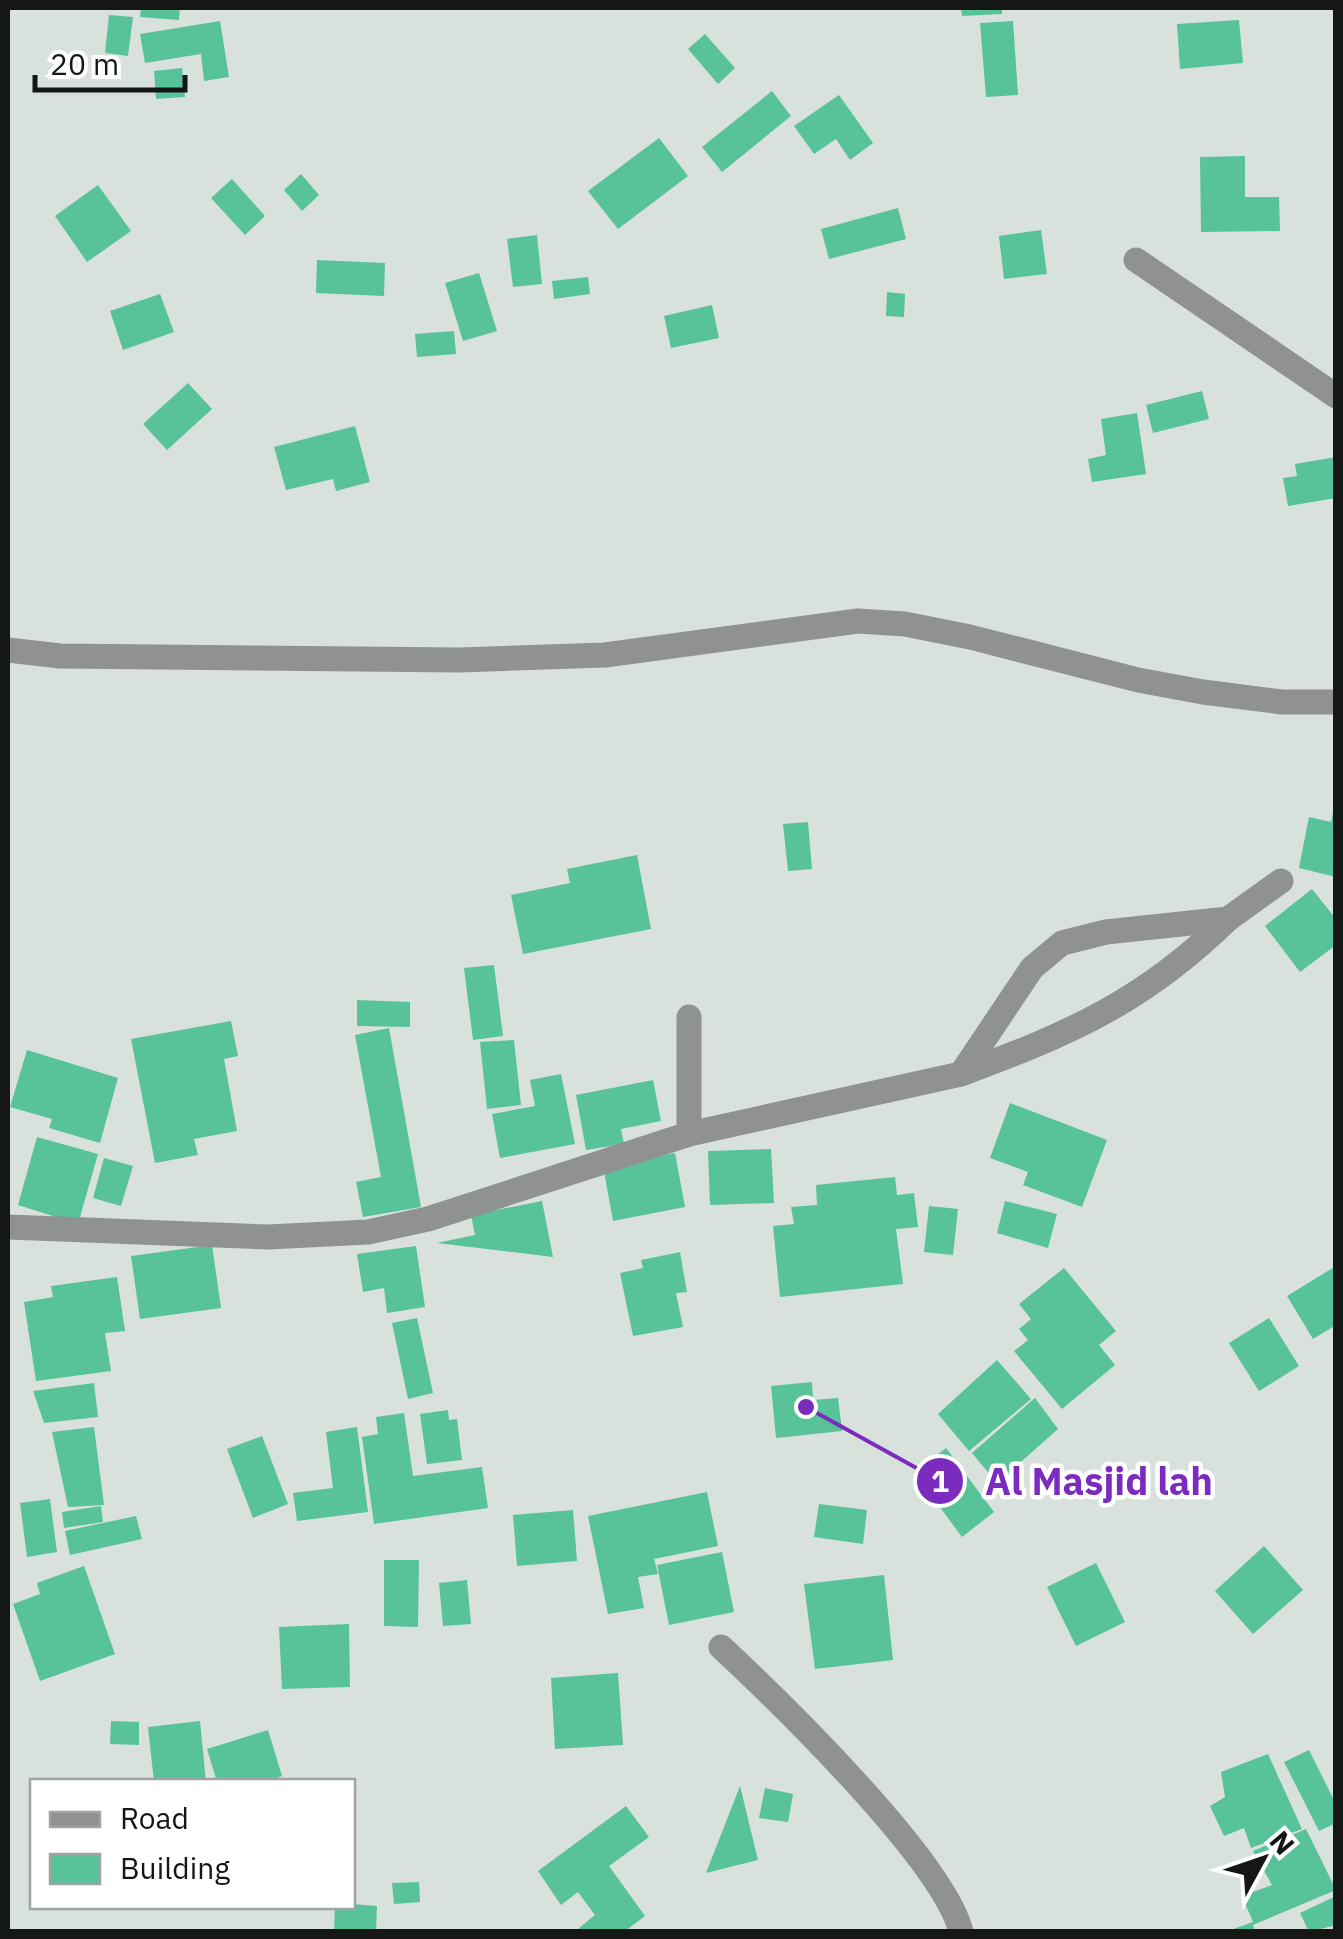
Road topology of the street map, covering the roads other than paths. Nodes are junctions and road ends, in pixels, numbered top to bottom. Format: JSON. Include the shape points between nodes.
{"nodes":[{"id":1,"x":1136,"y":260,"type":"dead end"},
{"id":2,"x":1336,"y":396,"type":"edge"},
{"id":3,"x":8,"y":650,"type":"edge"},
{"id":4,"x":1336,"y":702,"type":"edge"},
{"id":5,"x":1281,"y":881,"type":"dead end"},
{"id":6,"x":1228,"y":919,"type":"junction"},
{"id":7,"x":688,"y":1017,"type":"dead end"},
{"id":8,"x":961,"y":1074,"type":"junction"},
{"id":9,"x":689,"y":1134,"type":"junction"},
{"id":10,"x":8,"y":1227,"type":"edge"},
{"id":11,"x":722,"y":1647,"type":"dead end"},
{"id":12,"x":961,"y":1932,"type":"edge"}],
"edges":[{"from":1,"to":2,"type":"street"},
{"from":3,"to":4,"type":"street","via":[[460,660],[606,655],[858,621],[970,637],[1203,692]]},
{"from":5,"to":6,"type":"street"},
{"from":6,"to":8,"type":"street","via":[[1186,960],[1124,1004],[1064,1036]]},
{"from":6,"to":8,"type":"street","via":[[1062,943],[1032,968]]},
{"from":7,"to":9,"type":"street"},
{"from":8,"to":9,"type":"street"},
{"from":9,"to":10,"type":"street","via":[[368,1232],[250,1236]]},
{"from":11,"to":12,"type":"street","via":[[887,1820],[918,1857]]}]}
